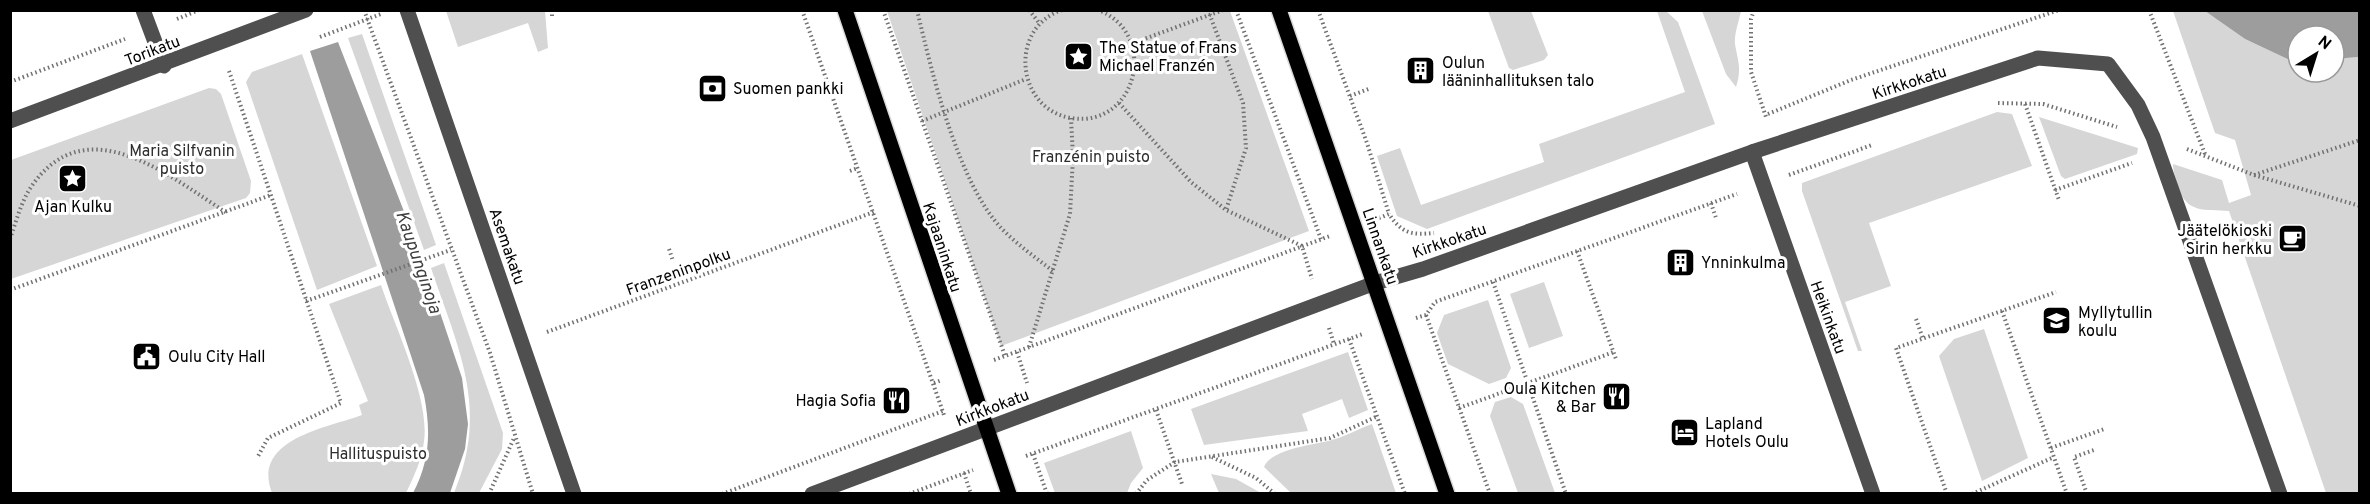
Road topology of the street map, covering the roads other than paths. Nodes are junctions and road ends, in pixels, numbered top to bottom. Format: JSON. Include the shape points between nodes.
{"nodes":[{"id":1,"x":143,"y":10,"type":"edge"},
{"id":2,"x":306,"y":10,"type":"edge"},
{"id":3,"x":407,"y":10,"type":"edge"},
{"id":4,"x":845,"y":10,"type":"edge"},
{"id":5,"x":1279,"y":10,"type":"edge"},
{"id":6,"x":164,"y":66,"type":"junction"},
{"id":7,"x":10,"y":121,"type":"edge"},
{"id":8,"x":1752,"y":152,"type":"junction"},
{"id":9,"x":1375,"y":283,"type":"junction"},
{"id":10,"x":985,"y":429,"type":"junction"},
{"id":11,"x":574,"y":494,"type":"edge"},
{"id":12,"x":812,"y":494,"type":"edge"},
{"id":13,"x":1009,"y":494,"type":"edge"},
{"id":14,"x":1447,"y":494,"type":"edge"},
{"id":15,"x":1873,"y":494,"type":"edge"},
{"id":16,"x":2280,"y":494,"type":"edge"}],
"edges":[{"from":1,"to":6,"type":"street"},
{"from":2,"to":6,"type":"street","name":"Torikatu"},
{"from":3,"to":11,"type":"street","name":"Asemakatu"},
{"from":4,"to":10,"type":"main road","name":"Kajaaninkatu"},
{"from":5,"to":9,"type":"main road","name":"Linnankatu"},
{"from":6,"to":7,"type":"street","name":"Torikatu"},
{"from":8,"to":9,"type":"street","name":"Kirkkokatu"},
{"from":8,"to":15,"type":"street","name":"Heikinkatu"},
{"from":8,"to":16,"type":"street","name":"Kirkkokatu","via":[[2038,58],[2108,64],[2138,105],[2153,137]]},
{"from":9,"to":10,"type":"street","name":"Kirkkokatu"},
{"from":9,"to":14,"type":"main road","name":"Linnankatu"},
{"from":10,"to":12,"type":"street","name":"Kirkkokatu"},
{"from":10,"to":13,"type":"main road","name":"Kajaaninkatu"}]}
